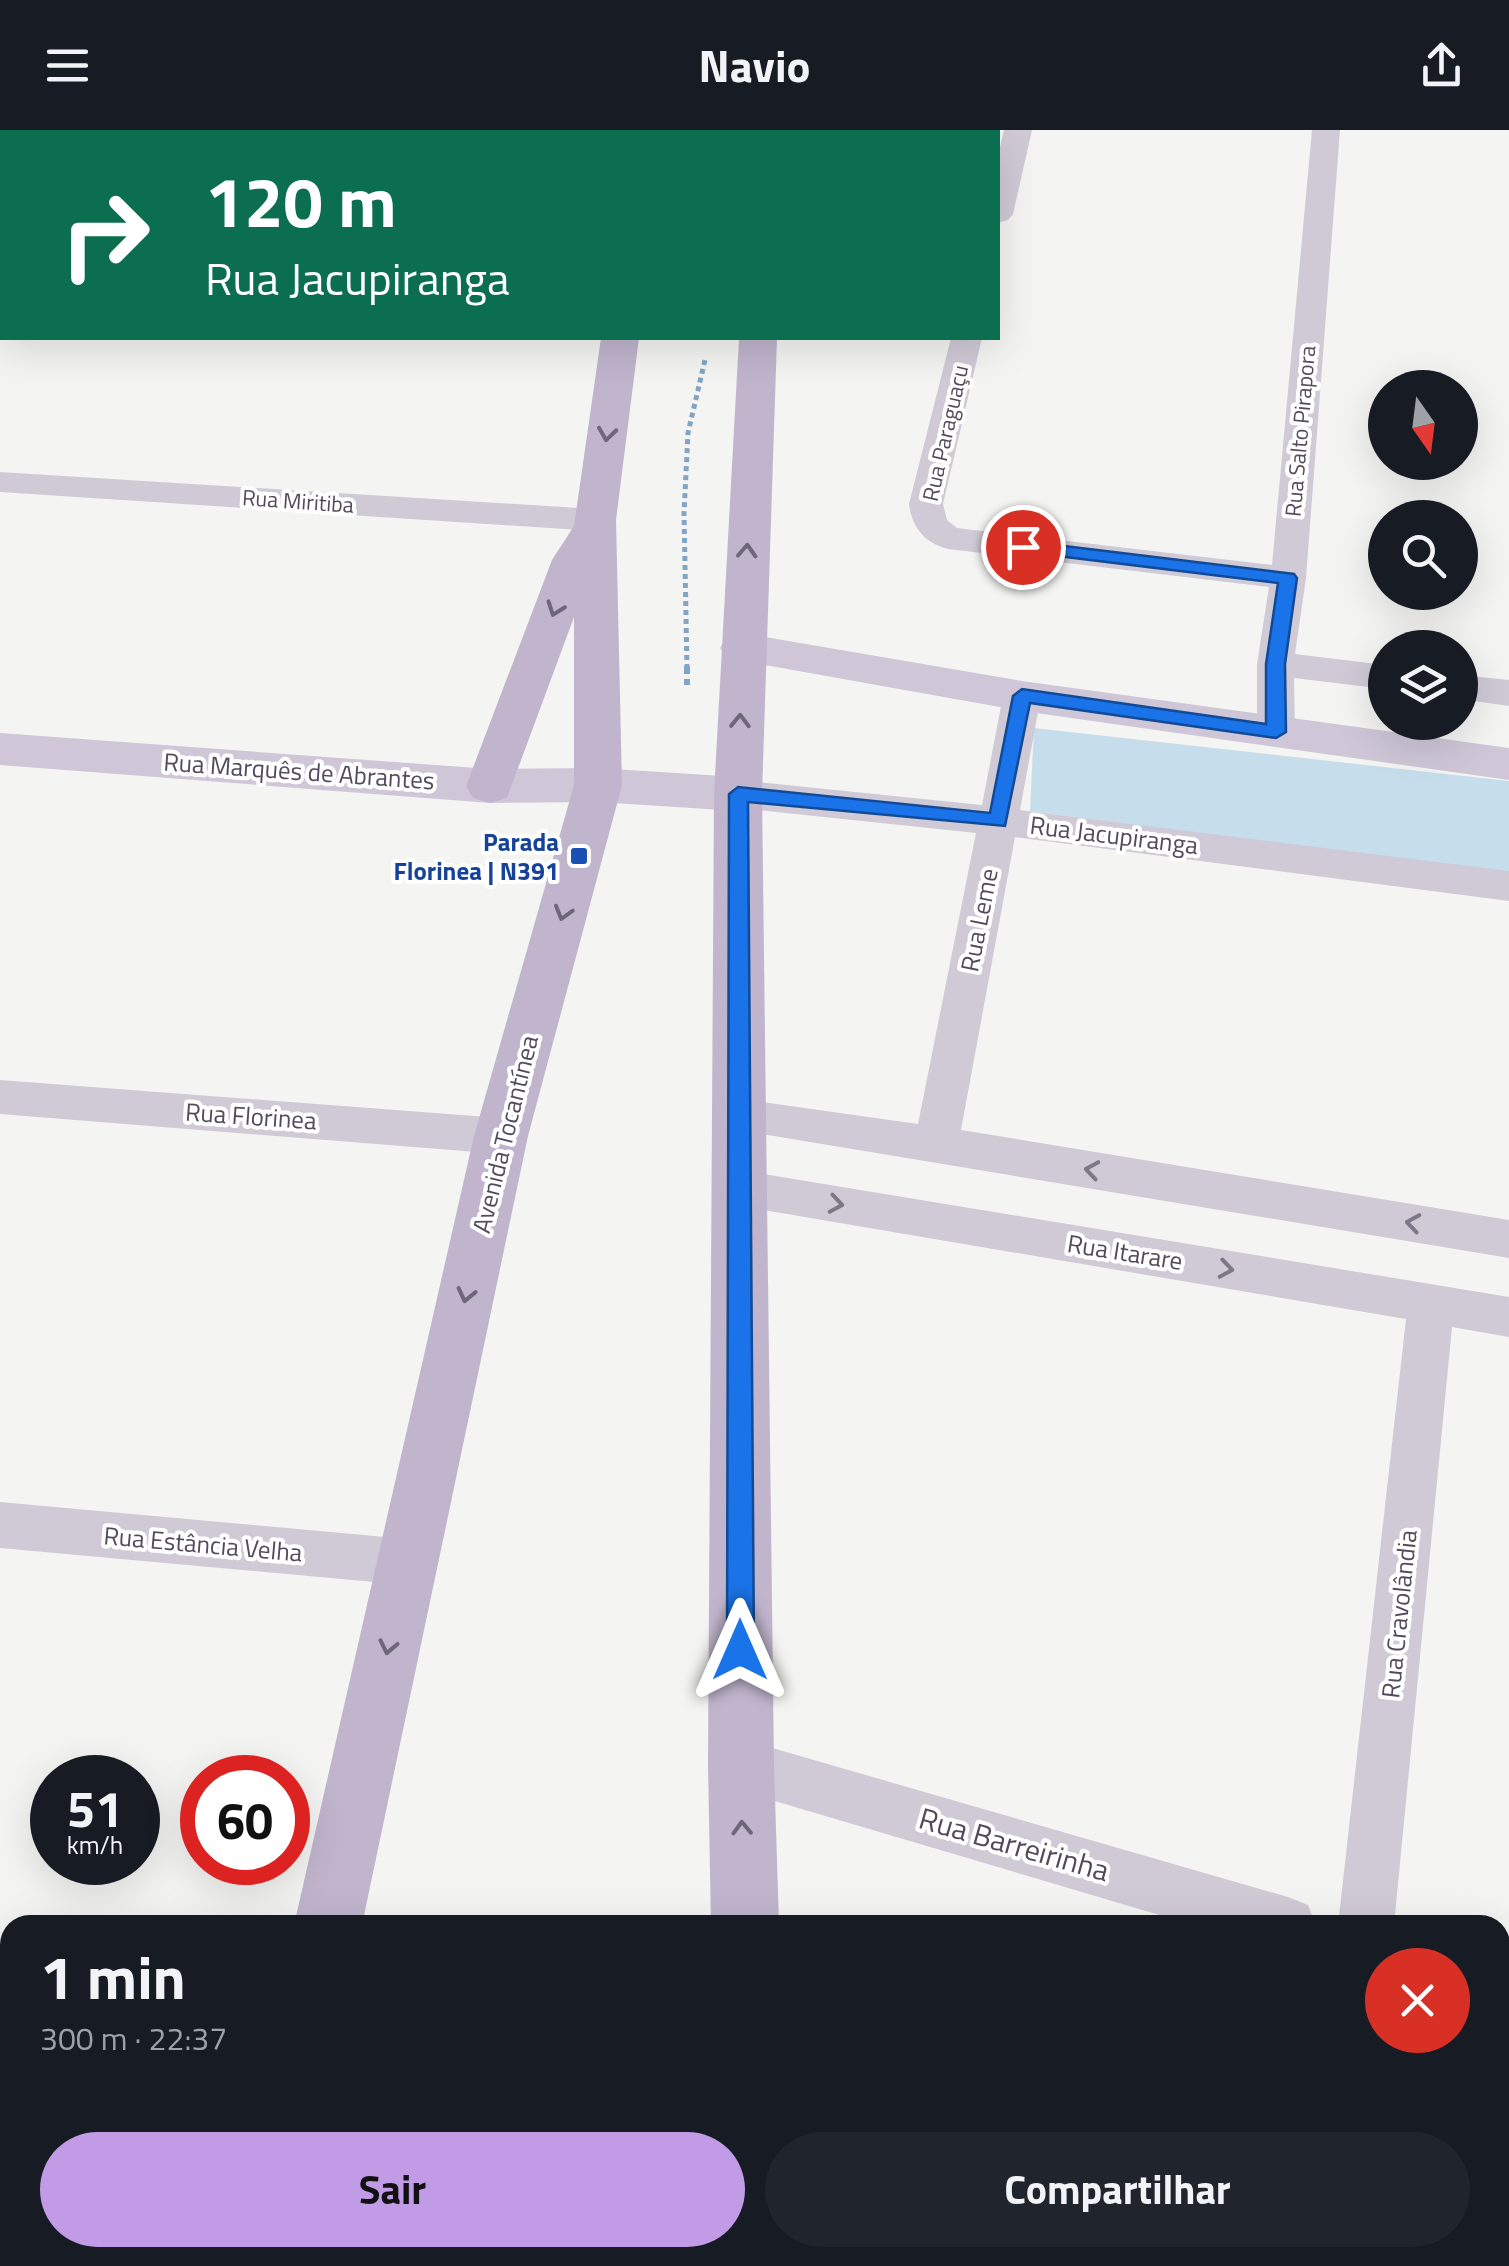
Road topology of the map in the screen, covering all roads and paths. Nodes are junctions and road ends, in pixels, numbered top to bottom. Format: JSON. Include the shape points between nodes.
{"nodes":[{"id":1,"x":1018,"y":130,"type":"edge"},
{"id":2,"x":1326,"y":130,"type":"edge"},
{"id":3,"x":1000,"y":206,"type":"edge"},
{"id":4,"x":620,"y":340,"type":"edge"},
{"id":5,"x":758,"y":340,"type":"edge"},
{"id":6,"x":967,"y":340,"type":"edge"},
{"id":7,"x":0,"y":482,"type":"edge"},
{"id":8,"x":595,"y":520,"type":"junction"},
{"id":9,"x":1288,"y":578,"type":"junction"},
{"id":10,"x":742,"y":648,"type":"junction"},
{"id":11,"x":1276,"y":664,"type":"junction"},
{"id":12,"x":1368,"y":676,"type":"edge"},
{"id":13,"x":1478,"y":689,"type":"edge"},
{"id":14,"x":1509,"y":693,"type":"edge"},
{"id":15,"x":1022,"y":696,"type":"junction"},
{"id":16,"x":1276,"y":732,"type":"junction"},
{"id":17,"x":0,"y":749,"type":"edge"},
{"id":18,"x":1509,"y":764,"type":"edge"},
{"id":19,"x":598,"y":785,"type":"junction"},
{"id":20,"x":490,"y":786,"type":"junction"},
{"id":21,"x":738,"y":794,"type":"junction"},
{"id":22,"x":998,"y":821,"type":"junction"},
{"id":23,"x":1509,"y":886,"type":"edge"},
{"id":24,"x":0,"y":1096,"type":"edge"},
{"id":25,"x":741,"y":1116,"type":"junction"},
{"id":26,"x":502,"y":1136,"type":"junction"},
{"id":27,"x":936,"y":1144,"type":"junction"},
{"id":28,"x":740,"y":1188,"type":"junction"},
{"id":29,"x":1509,"y":1240,"type":"edge"},
{"id":30,"x":1431,"y":1304,"type":"junction"},
{"id":31,"x":1509,"y":1317,"type":"edge"},
{"id":32,"x":0,"y":1526,"type":"edge"},
{"id":33,"x":407,"y":1562,"type":"junction"},
{"id":34,"x":740,"y":1765,"type":"junction"},
{"id":35,"x":330,"y":1915,"type":"edge"},
{"id":36,"x":746,"y":1915,"type":"edge"},
{"id":37,"x":1254,"y":1915,"type":"edge"},
{"id":38,"x":1367,"y":1915,"type":"edge"}],
"edges":[{"from":1,"to":3,"type":"street"},
{"from":2,"to":9,"type":"street","name":"Rua Salto Pirapora"},
{"from":4,"to":8,"type":"main road","name":"Avenida Tocantínea","one_way":true},
{"from":10,"to":5,"type":"main road","one_way":true},
{"from":6,"to":9,"type":"street","name":"Rua Paraguaçu","via":[[926,504],[939,534]]},
{"from":7,"to":8,"type":"street","name":"Rua Miritiba"},
{"from":8,"to":19,"type":"main road","name":"Avenida Tocantínea"},
{"from":8,"to":20,"type":"main road","one_way":true,"via":[[573,560]]},
{"from":9,"to":11,"type":"street","name":"Rua Salto Pirapora"},
{"from":10,"to":15,"type":"street"},
{"from":21,"to":10,"type":"main road","one_way":true},
{"from":11,"to":12,"type":"street"},
{"from":11,"to":16,"type":"street","name":"Rua Salto Pirapora"},
{"from":13,"to":14,"type":"street"},
{"from":15,"to":16,"type":"street"},
{"from":15,"to":22,"type":"street","name":"Rua Leme"},
{"from":16,"to":18,"type":"street"},
{"from":17,"to":20,"type":"street","name":"Rua Marquês de Abrantes"},
{"from":19,"to":20,"type":"street","name":"Rua Marquês de Abrantes"},
{"from":19,"to":21,"type":"street","name":"Rua Jacupiranga"},
{"from":19,"to":26,"type":"main road","name":"Avenida Tocantínea","one_way":true},
{"from":21,"to":22,"type":"street","name":"Rua Jacupiranga"},
{"from":21,"to":25,"type":"main road"},
{"from":22,"to":23,"type":"street","name":"Rua Jacupiranga"},
{"from":22,"to":27,"type":"street","name":"Rua Leme"},
{"from":24,"to":26,"type":"street","name":"Rua Florinea"},
{"from":25,"to":27,"type":"street"},
{"from":25,"to":28,"type":"main road"},
{"from":26,"to":33,"type":"main road","name":"Avenida Tocantínea","one_way":true},
{"from":29,"to":27,"type":"street","one_way":true},
{"from":28,"to":30,"type":"street","name":"Rua Itarare","one_way":true},
{"from":28,"to":34,"type":"main road"},
{"from":30,"to":31,"type":"street","name":"Rua Itarare"},
{"from":30,"to":38,"type":"street","name":"Rua Cravolândia"},
{"from":32,"to":33,"type":"street","name":"Rua Estância Velha"},
{"from":33,"to":35,"type":"main road","name":"Avenida Tocantínea","one_way":true},
{"from":36,"to":34,"type":"main road","one_way":true},
{"from":34,"to":37,"type":"street","name":"Rua Barreirinha"}]}
